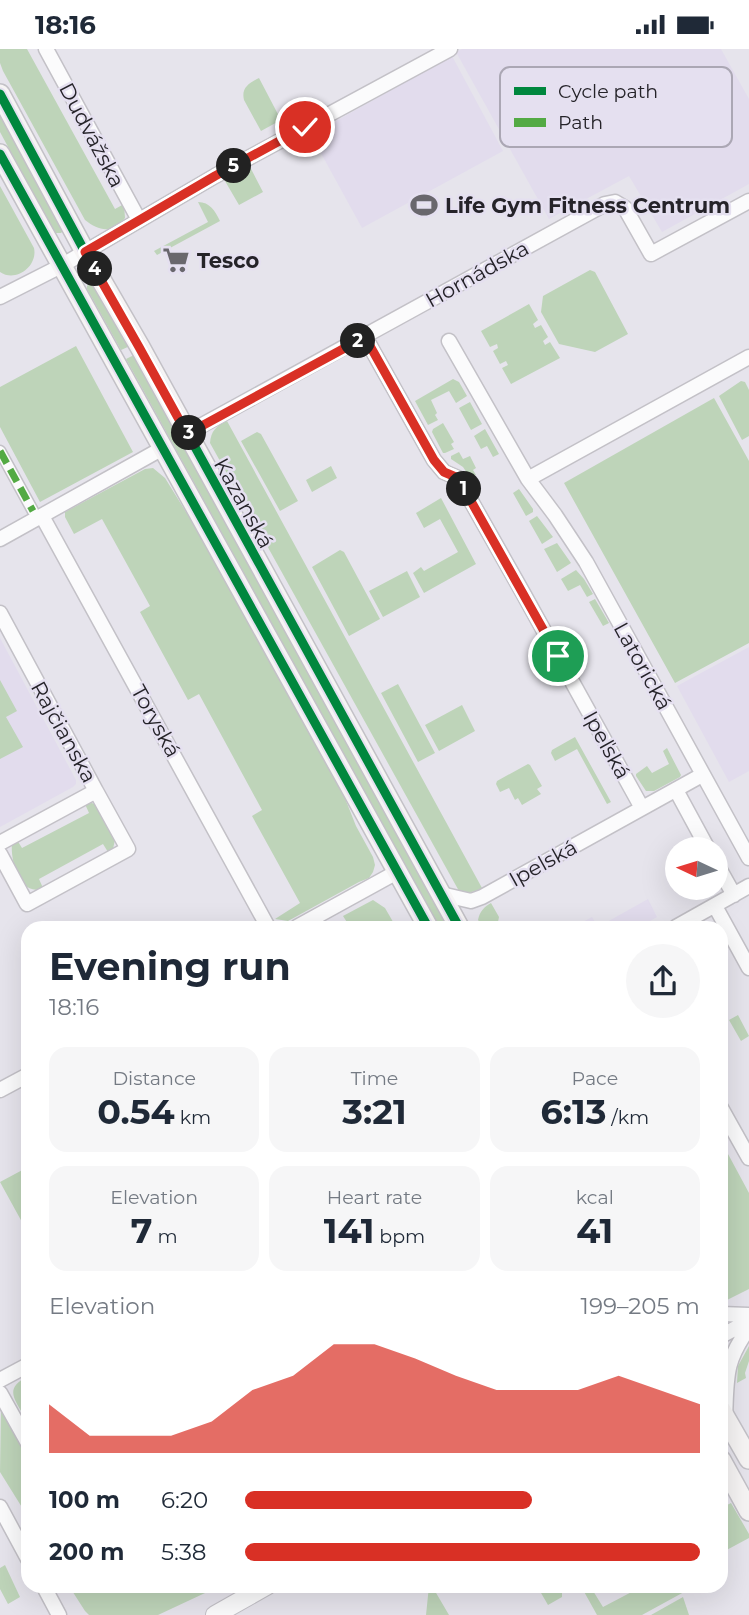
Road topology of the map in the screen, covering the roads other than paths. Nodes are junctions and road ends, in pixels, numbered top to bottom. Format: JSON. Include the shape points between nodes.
{"nodes":[{"id":1,"x":46,"y":49,"type":"edge"},
{"id":2,"x":450,"y":49,"type":"edge"},
{"id":3,"x":0,"y":94,"type":"edge"},
{"id":4,"x":0,"y":154,"type":"edge"},
{"id":5,"x":749,"y":201,"type":"edge"},
{"id":6,"x":138,"y":220,"type":"junction"},
{"id":7,"x":85,"y":252,"type":"junction"},
{"id":8,"x":61,"y":266,"type":"junction"},
{"id":9,"x":0,"y":296,"type":"edge"},
{"id":10,"x":365,"y":337,"type":"junction"},
{"id":11,"x":449,"y":341,"type":"dead end"},
{"id":12,"x":749,"y":357,"type":"edge"},
{"id":13,"x":187,"y":434,"type":"junction"},
{"id":14,"x":163,"y":448,"type":"junction"},
{"id":15,"x":0,"y":451,"type":"edge"},
{"id":16,"x":528,"y":479,"type":"junction"},
{"id":17,"x":38,"y":514,"type":"junction"},
{"id":18,"x":0,"y":539,"type":"edge"},
{"id":19,"x":0,"y":613,"type":"edge"},
{"id":20,"x":702,"y":775,"type":"junction"},
{"id":21,"x":676,"y":790,"type":"junction"},
{"id":22,"x":96,"y":791,"type":"junction"},
{"id":23,"x":642,"y":808,"type":"junction"},
{"id":24,"x":701,"y":837,"type":"edge"},
{"id":25,"x":0,"y":843,"type":"edge"},
{"id":26,"x":0,"y":854,"type":"edge"},
{"id":27,"x":749,"y":858,"type":"edge"},
{"id":28,"x":397,"y":872,"type":"junction"},
{"id":29,"x":728,"y":884,"type":"edge"},
{"id":30,"x":749,"y":886,"type":"edge"},
{"id":31,"x":441,"y":894,"type":"junction"},
{"id":32,"x":734,"y":895,"type":"junction"},
{"id":33,"x":715,"y":906,"type":"junction"},
{"id":34,"x":265,"y":921,"type":"edge"},
{"id":35,"x":308,"y":921,"type":"edge"},
{"id":36,"x":425,"y":921,"type":"edge"},
{"id":37,"x":456,"y":921,"type":"edge"},
{"id":38,"x":687,"y":921,"type":"edge"},
{"id":39,"x":723,"y":921,"type":"edge"},
{"id":40,"x":728,"y":930,"type":"edge"},
{"id":41,"x":749,"y":968,"type":"edge"},
{"id":42,"x":21,"y":1079,"type":"edge"},
{"id":43,"x":0,"y":1090,"type":"edge"},
{"id":44,"x":728,"y":1120,"type":"edge"},
{"id":45,"x":749,"y":1158,"type":"edge"},
{"id":46,"x":728,"y":1314,"type":"edge"},
{"id":47,"x":749,"y":1315,"type":"edge"},
{"id":48,"x":749,"y":1321,"type":"edge"},
{"id":49,"x":749,"y":1328,"type":"edge"},
{"id":50,"x":728,"y":1332,"type":"edge"},
{"id":51,"x":21,"y":1369,"type":"edge"},
{"id":52,"x":728,"y":1370,"type":"edge"},
{"id":53,"x":0,"y":1380,"type":"edge"},
{"id":54,"x":0,"y":1393,"type":"edge"},
{"id":55,"x":728,"y":1423,"type":"edge"},
{"id":56,"x":21,"y":1430,"type":"edge"},
{"id":57,"x":749,"y":1459,"type":"edge"},
{"id":58,"x":728,"y":1473,"type":"edge"},
{"id":59,"x":0,"y":1507,"type":"edge"},
{"id":60,"x":749,"y":1511,"type":"edge"},
{"id":61,"x":21,"y":1546,"type":"edge"},
{"id":62,"x":48,"y":1593,"type":"edge"},
{"id":63,"x":254,"y":1593,"type":"edge"},
{"id":64,"x":59,"y":1613,"type":"edge"},
{"id":65,"x":215,"y":1615,"type":"edge"}],
"edges":[{"from":1,"to":6,"type":"street","name":"Dudvážska"},
{"from":2,"to":6,"type":"street"},
{"from":3,"to":7,"type":"main road","name":"Kazanská"},
{"from":4,"to":8,"type":"main road"},
{"from":5,"to":10,"type":"street","name":"Hornádska","via":[[651,254],[625,208],[610,202]]},
{"from":6,"to":7,"type":"street"},
{"from":7,"to":8,"type":"street"},
{"from":7,"to":13,"type":"main road","name":"Kazanská"},
{"from":8,"to":9,"type":"street"},
{"from":8,"to":14,"type":"main road"},
{"from":10,"to":13,"type":"street","name":"Hornádska"},
{"from":10,"to":23,"type":"street","name":"Ipeľská","via":[[434,460],[444,472],[458,478]]},
{"from":11,"to":16,"type":"street","name":"Latorická"},
{"from":12,"to":16,"type":"street"},
{"from":13,"to":31,"type":"main road","name":"Kazanská"},
{"from":14,"to":17,"type":"street"},
{"from":14,"to":28,"type":"main road"},
{"from":15,"to":17,"type":"street"},
{"from":16,"to":20,"type":"street","name":"Latorická","via":[[586,562]]},
{"from":17,"to":18,"type":"street"},
{"from":17,"to":34,"type":"street","name":"Toryská"},
{"from":19,"to":22,"type":"street","name":"Rajčianska"},
{"from":20,"to":21,"type":"street"},
{"from":20,"to":27,"type":"street","name":"Latorická"},
{"from":21,"to":23,"type":"street"},
{"from":21,"to":24,"type":"street"},
{"from":22,"to":25,"type":"street","name":"Rajčianska"},
{"from":22,"to":26,"type":"street","via":[[128,849],[27,904]]},
{"from":23,"to":31,"type":"street","name":"Ipelská","via":[[482,897],[471,901]]},
{"from":28,"to":35,"type":"street"},
{"from":28,"to":36,"type":"main road"},
{"from":29,"to":32,"type":"street"},
{"from":30,"to":32,"type":"street"},
{"from":31,"to":37,"type":"main road","name":"Kazanská"},
{"from":32,"to":33,"type":"street"},
{"from":33,"to":38,"type":"street"},
{"from":33,"to":39,"type":"street"},
{"from":40,"to":41,"type":"street"},
{"from":42,"to":43,"type":"street"},
{"from":44,"to":45,"type":"street"},
{"from":46,"to":47,"type":"street"},
{"from":48,"to":50,"type":"street"},
{"from":49,"to":52,"type":"street"},
{"from":51,"to":53,"type":"street"},
{"from":54,"to":56,"type":"street"},
{"from":55,"to":57,"type":"main road"},
{"from":58,"to":60,"type":"main road"},
{"from":59,"to":61,"type":"street"},
{"from":62,"to":64,"type":"street"},
{"from":63,"to":65,"type":"street"}]}
